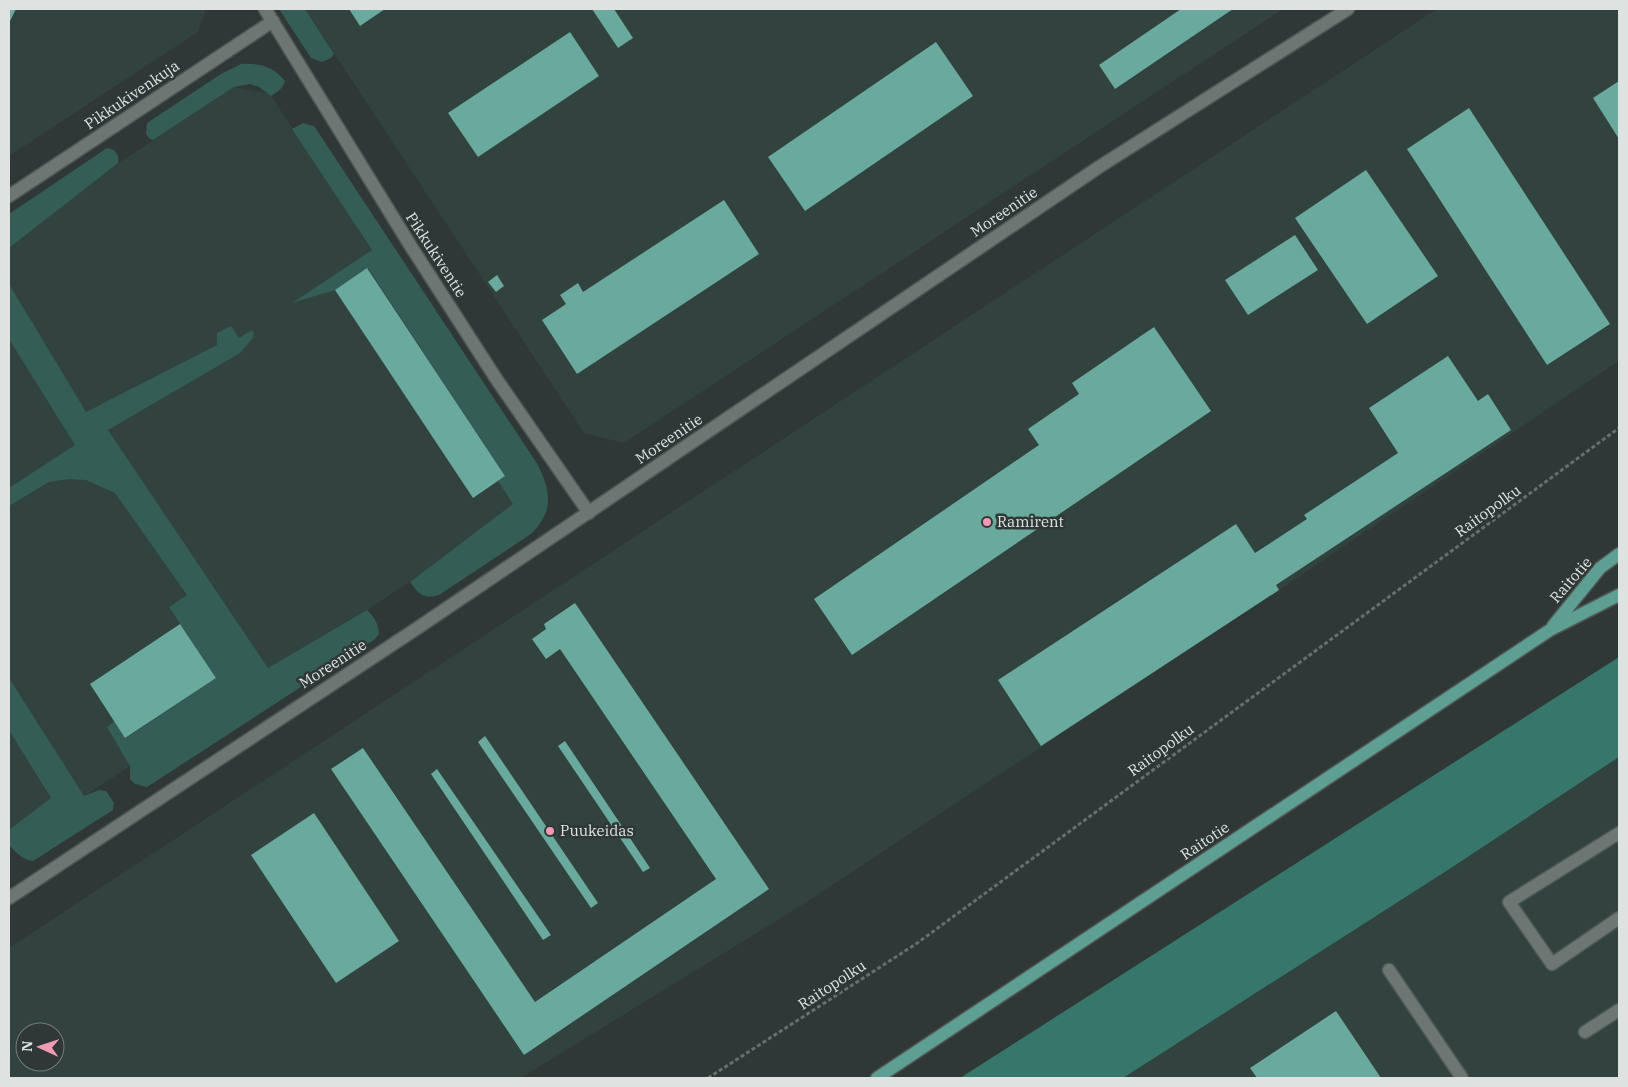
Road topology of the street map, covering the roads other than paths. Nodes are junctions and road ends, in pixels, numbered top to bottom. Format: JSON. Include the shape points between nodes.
{"nodes":[{"id":1,"x":265,"y":9,"type":"edge"},
{"id":2,"x":1348,"y":9,"type":"edge"},
{"id":3,"x":273,"y":21,"type":"junction"},
{"id":4,"x":9,"y":196,"type":"edge"},
{"id":5,"x":589,"y":513,"type":"junction"},
{"id":6,"x":1619,"y":554,"type":"edge"},
{"id":7,"x":1619,"y":595,"type":"edge"},
{"id":8,"x":1550,"y":630,"type":"junction"},
{"id":9,"x":1619,"y":833,"type":"edge"},
{"id":10,"x":9,"y":898,"type":"edge"},
{"id":11,"x":1619,"y":918,"type":"edge"},
{"id":12,"x":1389,"y":970,"type":"dead end"},
{"id":13,"x":1619,"y":1010,"type":"edge"},
{"id":14,"x":1585,"y":1032,"type":"dead end"},
{"id":15,"x":877,"y":1078,"type":"edge"},
{"id":16,"x":1462,"y":1078,"type":"edge"}],
"edges":[{"from":1,"to":3,"type":"street","name":"Pikkukiventie"},
{"from":2,"to":5,"type":"street","name":"Moreenitie","via":[[1099,167]]},
{"from":3,"to":4,"type":"street","name":"Pikkukivenkuja"},
{"from":3,"to":5,"type":"street","name":"Pikkukiventie","via":[[416,254],[497,380]]},
{"from":5,"to":10,"type":"street","name":"Moreenitie"},
{"from":6,"to":8,"type":"main road","name":"Raitotie","via":[[1600,568]]},
{"from":7,"to":8,"type":"main road","name":"Raitotie"},
{"from":8,"to":15,"type":"main road","name":"Raitotie"},
{"from":9,"to":11,"type":"street","via":[[1510,902],[1552,964]]},
{"from":12,"to":16,"type":"street"},
{"from":13,"to":14,"type":"street"}]}
